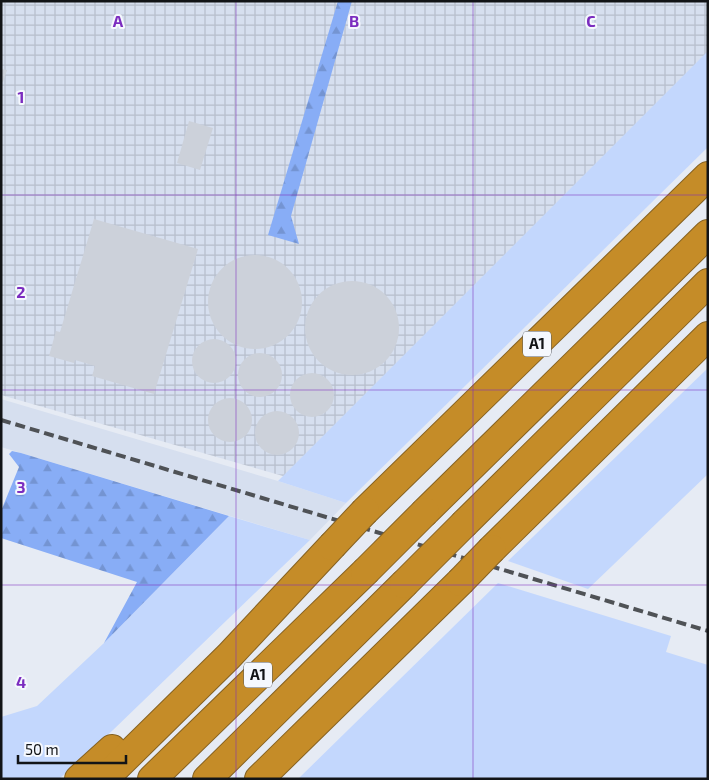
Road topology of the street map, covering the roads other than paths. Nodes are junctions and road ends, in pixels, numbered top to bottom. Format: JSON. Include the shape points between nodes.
{"nodes":[{"id":1,"x":708,"y":176,"type":"edge"},
{"id":2,"x":708,"y":234,"type":"edge"},
{"id":3,"x":708,"y":283,"type":"edge"},
{"id":4,"x":708,"y":336,"type":"edge"},
{"id":5,"x":229,"y":656,"type":"junction"},
{"id":6,"x":79,"y":779,"type":"edge"},
{"id":7,"x":104,"y":779,"type":"edge"},
{"id":8,"x":152,"y":779,"type":"edge"},
{"id":9,"x":207,"y":779,"type":"edge"},
{"id":10,"x":260,"y":779,"type":"edge"}],
"edges":[{"from":1,"to":5,"type":"highway","number":"A1","bridge":true,"via":[[365,511]]},
{"from":2,"to":8,"type":"highway","number":"A1","bridge":true},
{"from":3,"to":9,"type":"highway","number":"A1","bridge":true},
{"from":4,"to":10,"type":"highway","bridge":true},
{"from":5,"to":6,"type":"highway","number":"A1","via":[[157,709]]},
{"from":5,"to":7,"type":"highway","number":"A1"}]}
